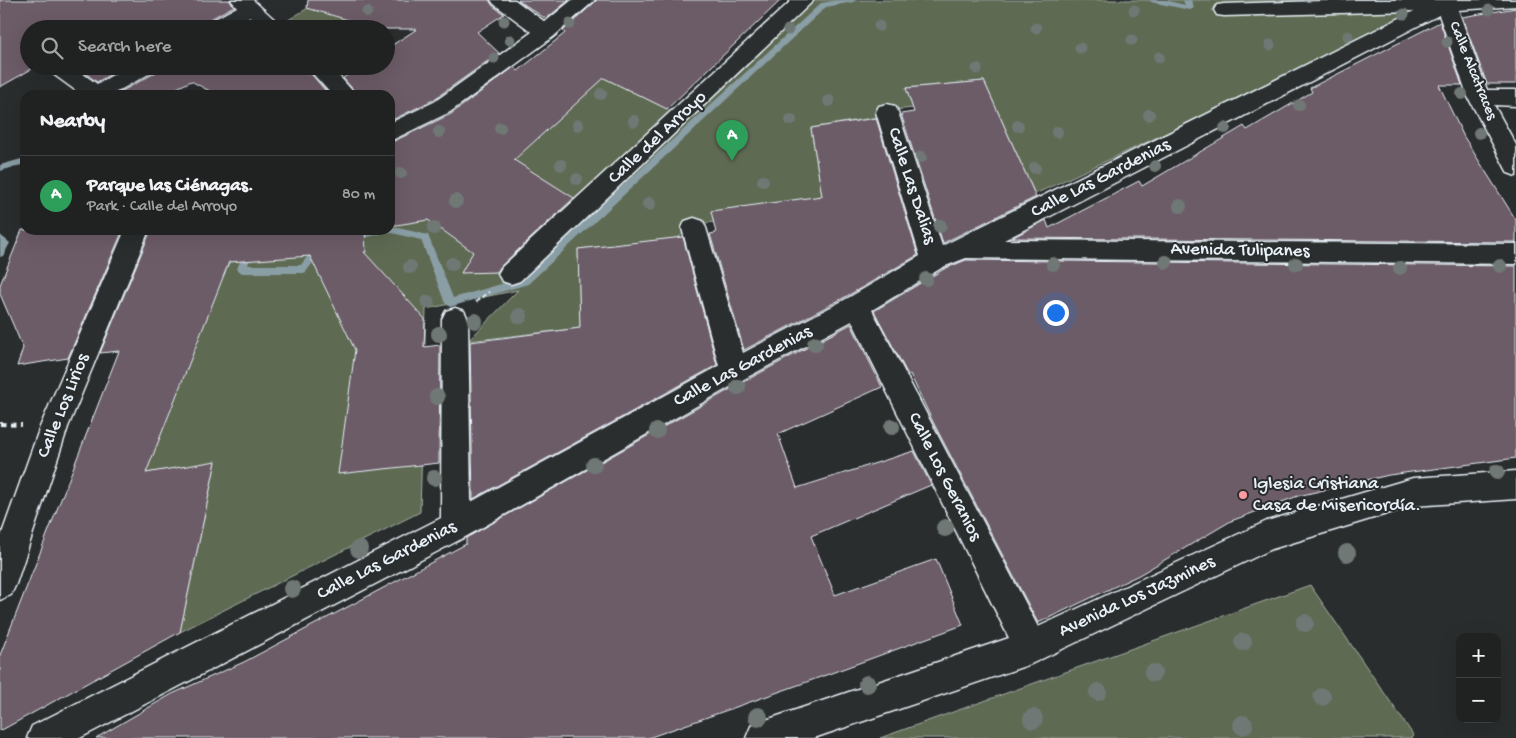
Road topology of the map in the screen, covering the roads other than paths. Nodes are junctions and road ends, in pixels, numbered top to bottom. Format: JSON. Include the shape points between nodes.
{"nodes":[{"id":1,"x":501,"y":0,"type":"edge"},
{"id":2,"x":585,"y":0,"type":"edge"},
{"id":3,"x":804,"y":0,"type":"edge"},
{"id":4,"x":1516,"y":0,"type":"edge"},
{"id":5,"x":1444,"y":2,"type":"edge"},
{"id":6,"x":245,"y":4,"type":"edge"},
{"id":7,"x":1224,"y":10,"type":"dead end"},
{"id":8,"x":225,"y":20,"type":"edge"},
{"id":9,"x":264,"y":20,"type":"edge"},
{"id":10,"x":546,"y":32,"type":"junction"},
{"id":11,"x":70,"y":75,"type":"edge"},
{"id":12,"x":130,"y":75,"type":"edge"},
{"id":13,"x":326,"y":75,"type":"edge"},
{"id":14,"x":91,"y":90,"type":"edge"},
{"id":15,"x":103,"y":90,"type":"edge"},
{"id":16,"x":340,"y":90,"type":"edge"},
{"id":17,"x":1479,"y":97,"type":"junction"},
{"id":18,"x":1516,"y":98,"type":"edge"},
{"id":19,"x":887,"y":112,"type":"dead end"},
{"id":20,"x":395,"y":130,"type":"edge"},
{"id":21,"x":1516,"y":167,"type":"edge"},
{"id":22,"x":694,"y":228,"type":"dead end"},
{"id":23,"x":135,"y":235,"type":"edge"},
{"id":24,"x":963,"y":249,"type":"junction"},
{"id":25,"x":1516,"y":254,"type":"edge"},
{"id":26,"x":934,"y":260,"type":"junction"},
{"id":27,"x":511,"y":274,"type":"road end"},
{"id":28,"x":857,"y":306,"type":"junction"},
{"id":29,"x":455,"y":319,"type":"road end"},
{"id":30,"x":734,"y":371,"type":"junction"},
{"id":31,"x":1516,"y":485,"type":"edge"},
{"id":32,"x":456,"y":526,"type":"junction"},
{"id":33,"x":0,"y":584,"type":"edge"},
{"id":34,"x":1031,"y":647,"type":"junction"},
{"id":35,"x":44,"y":738,"type":"edge"},
{"id":36,"x":763,"y":738,"type":"edge"}],
"edges":[{"from":1,"to":10,"type":"street"},
{"from":2,"to":10,"type":"street"},
{"from":3,"to":27,"type":"street","name":"Calle del Arroyo"},
{"from":4,"to":5,"type":"street"},
{"from":5,"to":7,"type":"street"},
{"from":5,"to":17,"type":"street","name":"Calle Alcatraces"},
{"from":5,"to":24,"type":"street","name":"Calle Las Gardenias"},
{"from":6,"to":8,"type":"street"},
{"from":6,"to":9,"type":"street"},
{"from":10,"to":20,"type":"street","via":[[442,107]]},
{"from":11,"to":14,"type":"street"},
{"from":12,"to":15,"type":"street"},
{"from":13,"to":16,"type":"street"},
{"from":17,"to":18,"type":"street"},
{"from":17,"to":21,"type":"street","name":"Calle Alcatraces"},
{"from":19,"to":26,"type":"street","name":"Calle Las Dalias"},
{"from":22,"to":30,"type":"street"},
{"from":23,"to":33,"type":"street","name":"Calle Los Lirios","via":[[54,427]]},
{"from":24,"to":25,"type":"street","name":"Avenida Tulipanes"},
{"from":24,"to":26,"type":"street","name":"Calle Las Gardenias"},
{"from":26,"to":28,"type":"street","name":"Calle Las Gardenias"},
{"from":28,"to":30,"type":"street","name":"Calle Las Gardenias"},
{"from":28,"to":34,"type":"street","name":"Calle Los Geranios"},
{"from":29,"to":32,"type":"street"},
{"from":30,"to":32,"type":"street","name":"Calle Las Gardenias"},
{"from":31,"to":34,"type":"street","name":"Avenida Los Jazmines","via":[[1413,492],[1267,536]]},
{"from":32,"to":35,"type":"street","name":"Calle Las Gardenias"},
{"from":34,"to":36,"type":"street","name":"Avenida Los Jazmines"}]}
